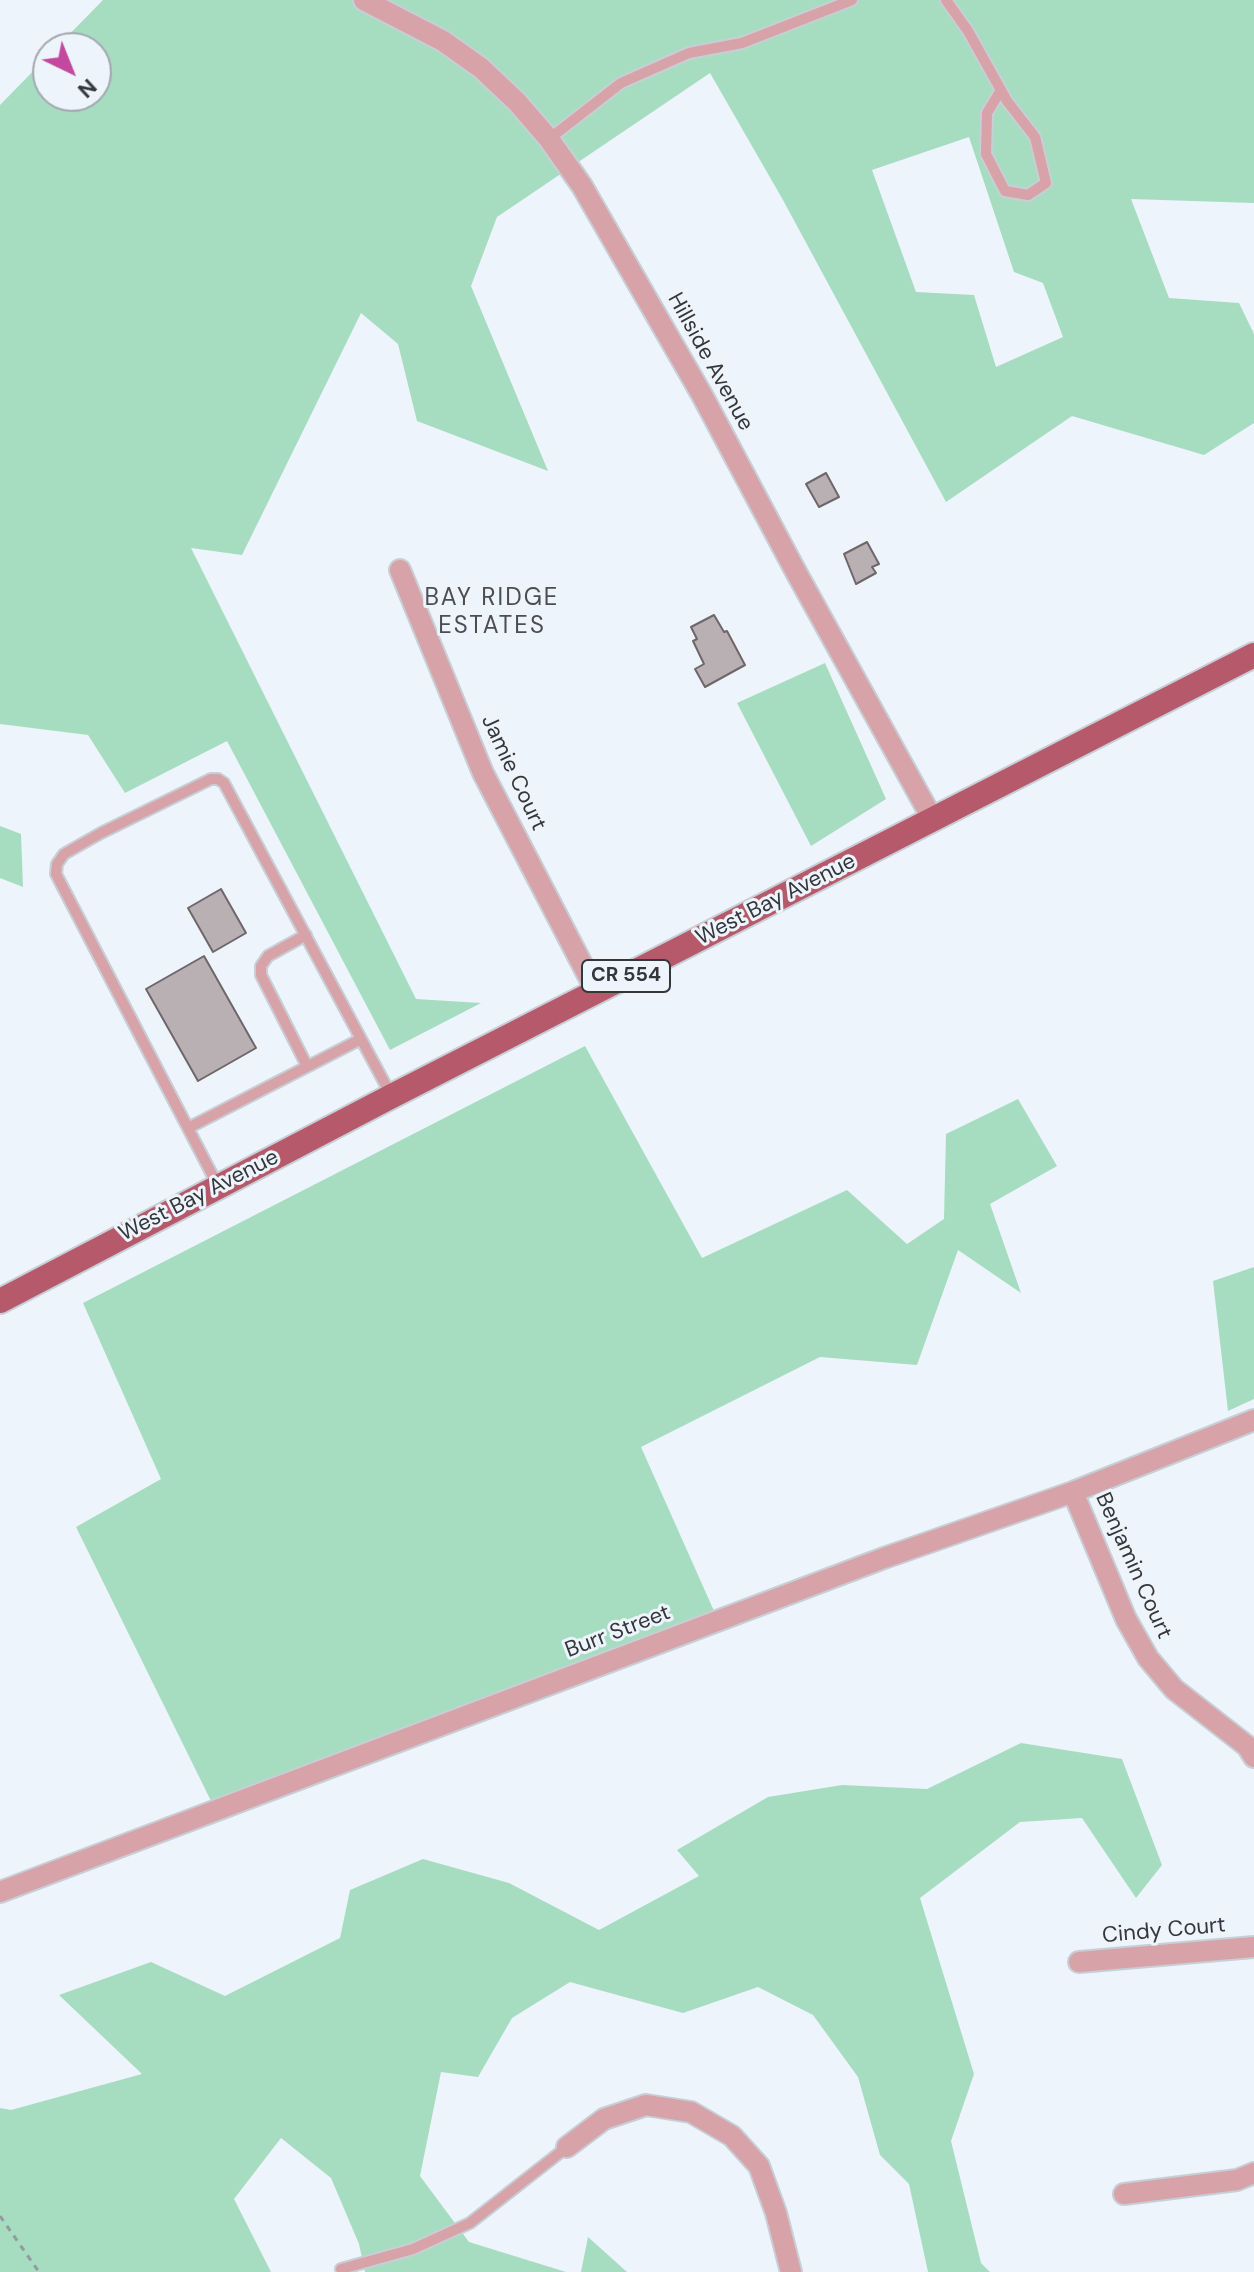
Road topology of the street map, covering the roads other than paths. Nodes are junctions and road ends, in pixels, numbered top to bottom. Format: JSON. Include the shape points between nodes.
{"nodes":[{"id":1,"x":364,"y":0,"type":"edge"},
{"id":2,"x":852,"y":0,"type":"edge"},
{"id":3,"x":946,"y":0,"type":"edge"},
{"id":4,"x":1001,"y":90,"type":"junction"},
{"id":5,"x":549,"y":139,"type":"junction"},
{"id":6,"x":400,"y":570,"type":"dead end"},
{"id":7,"x":1254,"y":655,"type":"edge"},
{"id":8,"x":933,"y":820,"type":"junction"},
{"id":9,"x":306,"y":935,"type":"junction"},
{"id":10,"x":596,"y":991,"type":"junction"},
{"id":11,"x":361,"y":1039,"type":"junction"},
{"id":12,"x":307,"y":1066,"type":"junction"},
{"id":13,"x":392,"y":1096,"type":"junction"},
{"id":14,"x":188,"y":1128,"type":"junction"},
{"id":15,"x":218,"y":1186,"type":"junction"},
{"id":16,"x":0,"y":1301,"type":"edge"},
{"id":17,"x":1254,"y":1420,"type":"edge"},
{"id":18,"x":1073,"y":1492,"type":"junction"},
{"id":19,"x":1254,"y":1757,"type":"edge"},
{"id":20,"x":0,"y":1892,"type":"edge"},
{"id":21,"x":1254,"y":1947,"type":"edge"},
{"id":22,"x":1079,"y":1962,"type":"dead end"},
{"id":23,"x":567,"y":2147,"type":"joint"},
{"id":24,"x":1254,"y":2173,"type":"edge"},
{"id":25,"x":1124,"y":2194,"type":"dead end"},
{"id":26,"x":341,"y":2269,"type":"dead end"},
{"id":27,"x":791,"y":2272,"type":"edge"}],
"edges":[{"from":1,"to":5,"type":"street","name":"Hillside Avenue","via":[[421,28],[481,68]]},
{"from":2,"to":5,"type":"lane","via":[[742,43],[689,53],[621,83]]},
{"from":3,"to":4,"type":"lane"},
{"from":4,"to":4,"type":"lane","via":[[1035,137],[1046,183],[1028,195],[1005,191],[986,154],[987,113]]},
{"from":5,"to":8,"type":"street","name":"Hillside Avenue","via":[[702,395]]},
{"from":6,"to":10,"type":"street","name":"Jamie Court","via":[[483,773]]},
{"from":7,"to":8,"type":"main road","name":"West Bay Avenue","number":"CR 554"},
{"from":8,"to":10,"type":"main road","name":"West Bay Avenue","number":"CR 554"},
{"from":9,"to":11,"type":"lane"},
{"from":9,"to":12,"type":"lane","via":[[268,956],[261,975]]},
{"from":9,"to":14,"type":"lane","via":[[229,787],[218,779],[101,833],[60,859],[56,874]]},
{"from":10,"to":13,"type":"main road","name":"West Bay Avenue","number":"CR 554"},
{"from":11,"to":12,"type":"lane"},
{"from":11,"to":13,"type":"lane"},
{"from":12,"to":14,"type":"lane"},
{"from":13,"to":15,"type":"main road","name":"West Bay Avenue","number":"CR 554"},
{"from":14,"to":15,"type":"lane"},
{"from":15,"to":16,"type":"main road","name":"West Bay Avenue","number":"CR 554"},
{"from":17,"to":18,"type":"street","name":"Burr Street"},
{"from":18,"to":19,"type":"street","name":"Benjamin Court","via":[[1148,1658],[1174,1689]]},
{"from":18,"to":20,"type":"street","name":"Burr Street","via":[[884,1558]]},
{"from":21,"to":22,"type":"street","name":"Cindy Court"},
{"from":23,"to":26,"type":"lane","via":[[470,2223],[413,2249]]},
{"from":23,"to":27,"type":"street","via":[[604,2119],[646,2105],[691,2112],[732,2136],[759,2166]]},
{"from":24,"to":25,"type":"street","via":[[1237,2180]]}]}
